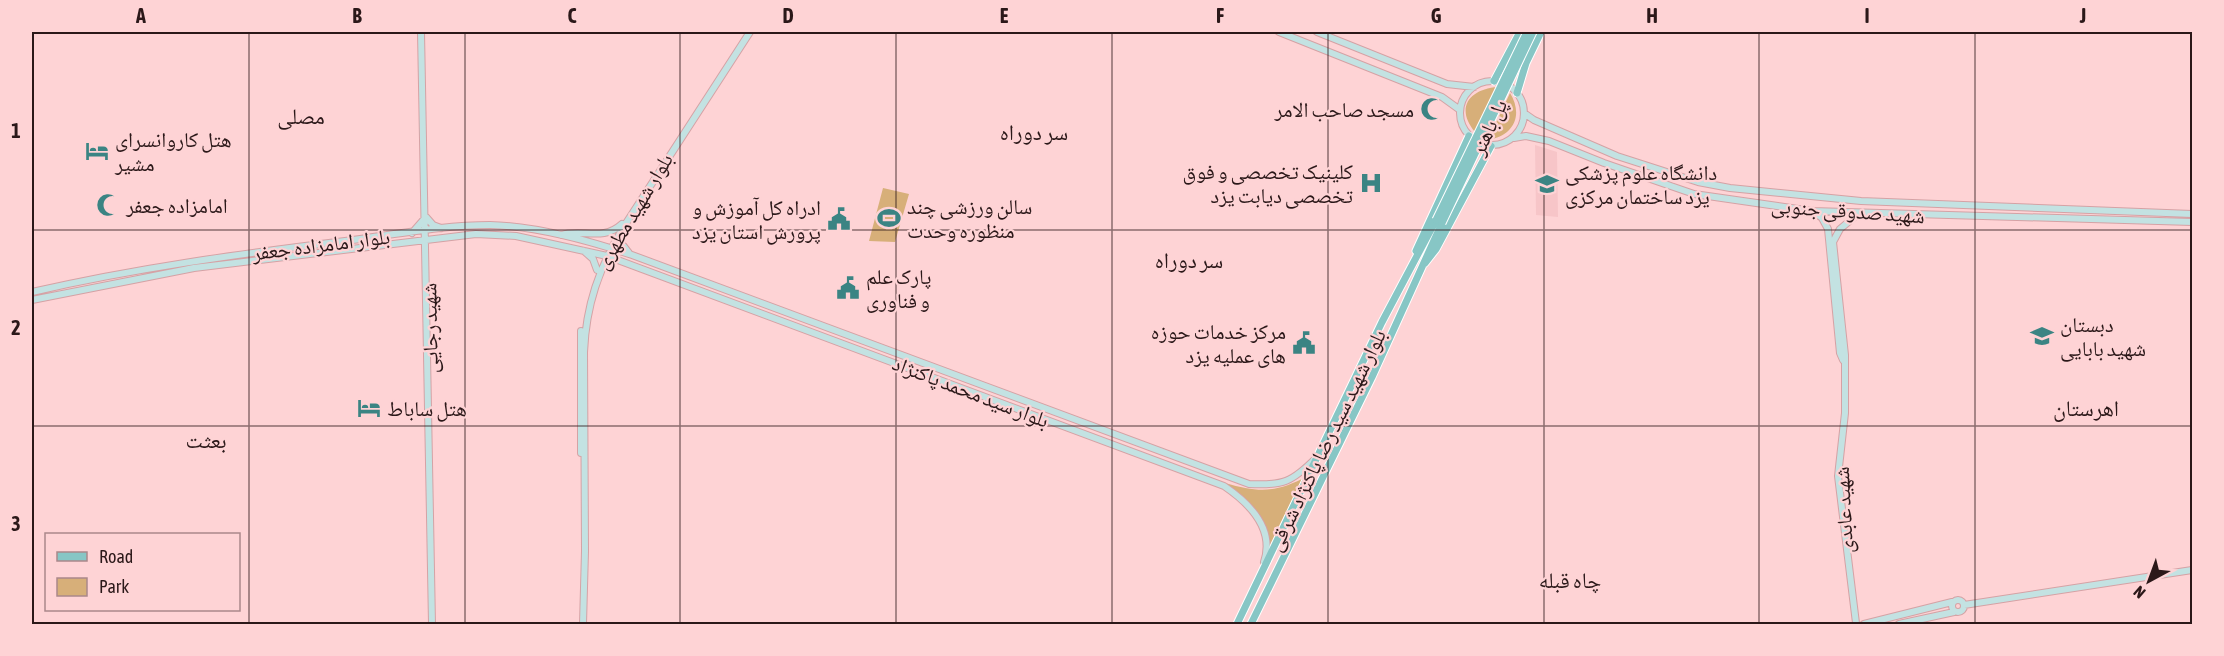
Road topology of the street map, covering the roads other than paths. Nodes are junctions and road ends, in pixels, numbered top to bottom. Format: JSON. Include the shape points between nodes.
{"nodes":[{"id":1,"x":421,"y":32,"type":"edge"},
{"id":2,"x":748,"y":32,"type":"edge"},
{"id":3,"x":1279,"y":32,"type":"edge"},
{"id":4,"x":1317,"y":32,"type":"edge"},
{"id":5,"x":1520,"y":32,"type":"edge"},
{"id":6,"x":1527,"y":32,"type":"edge"},
{"id":7,"x":1533,"y":32,"type":"edge"},
{"id":8,"x":1541,"y":32,"type":"edge"},
{"id":9,"x":1503,"y":66,"type":"junction"},
{"id":10,"x":1522,"y":76,"type":"junction"},
{"id":11,"x":1494,"y":81,"type":"junction"},
{"id":12,"x":1448,"y":84,"type":"junction"},
{"id":13,"x":1474,"y":87,"type":"junction"},
{"id":14,"x":1517,"y":93,"type":"junction"},
{"id":15,"x":1442,"y":97,"type":"junction"},
{"id":16,"x":1460,"y":110,"type":"junction"},
{"id":17,"x":1524,"y":112,"type":"junction"},
{"id":18,"x":1554,"y":128,"type":"junction"},
{"id":19,"x":1469,"y":136,"type":"junction"},
{"id":20,"x":1514,"y":138,"type":"junction"},
{"id":21,"x":1549,"y":141,"type":"junction"},
{"id":22,"x":1491,"y":146,"type":"junction"},
{"id":23,"x":1459,"y":158,"type":"junction"},
{"id":24,"x":1477,"y":168,"type":"junction"},
{"id":25,"x":2065,"y":210,"type":"junction"},
{"id":26,"x":1812,"y":211,"type":"junction"},
{"id":27,"x":1858,"y":214,"type":"junction"},
{"id":28,"x":2193,"y":214,"type":"edge"},
{"id":29,"x":426,"y":217,"type":"junction"},
{"id":30,"x":2064,"y":219,"type":"junction"},
{"id":31,"x":1439,"y":221,"type":"junction"},
{"id":32,"x":2193,"y":222,"type":"edge"},
{"id":33,"x":623,"y":226,"type":"junction"},
{"id":34,"x":443,"y":229,"type":"junction"},
{"id":35,"x":427,"y":230,"type":"junction"},
{"id":36,"x":409,"y":233,"type":"junction"},
{"id":37,"x":559,"y":235,"type":"junction"},
{"id":38,"x":436,"y":238,"type":"junction"},
{"id":39,"x":427,"y":239,"type":"junction"},
{"id":40,"x":416,"y":241,"type":"junction"},
{"id":41,"x":407,"y":242,"type":"junction"},
{"id":42,"x":609,"y":248,"type":"junction"},
{"id":43,"x":581,"y":249,"type":"junction"},
{"id":44,"x":428,"y":251,"type":"junction"},
{"id":45,"x":605,"y":255,"type":"junction"},
{"id":46,"x":632,"y":255,"type":"junction"},
{"id":47,"x":241,"y":257,"type":"junction"},
{"id":48,"x":618,"y":260,"type":"junction"},
{"id":49,"x":1417,"y":267,"type":"junction"},
{"id":50,"x":599,"y":269,"type":"junction"},
{"id":51,"x":717,"y":286,"type":"junction"},
{"id":52,"x":32,"y":292,"type":"edge"},
{"id":53,"x":715,"y":296,"type":"junction"},
{"id":54,"x":32,"y":300,"type":"edge"},
{"id":55,"x":1843,"y":360,"type":"junction"},
{"id":56,"x":1321,"y":454,"type":"junction"},
{"id":57,"x":1202,"y":467,"type":"junction"},
{"id":58,"x":1199,"y":476,"type":"junction"},
{"id":59,"x":2193,"y":570,"type":"edge"},
{"id":60,"x":1256,"y":585,"type":"junction"},
{"id":61,"x":1952,"y":602,"type":"junction"},
{"id":62,"x":1964,"y":605,"type":"junction"},
{"id":63,"x":1954,"y":612,"type":"junction"},
{"id":64,"x":1875,"y":622,"type":"edge"},
{"id":65,"x":432,"y":624,"type":"edge"},
{"id":66,"x":583,"y":624,"type":"edge"},
{"id":67,"x":1237,"y":624,"type":"edge"},
{"id":68,"x":1251,"y":624,"type":"edge"},
{"id":69,"x":1855,"y":624,"type":"edge"},
{"id":70,"x":1864,"y":624,"type":"edge"},
{"id":71,"x":1899,"y":624,"type":"edge"}],
"edges":[{"from":1,"to":29,"type":"main road","name":"شهید رجایی"},
{"from":2,"to":33,"type":"main road","name":"بلوار شهید مطهری"},
{"from":3,"to":15,"type":"main road"},
{"from":4,"to":12,"type":"main road"},
{"from":5,"to":9,"type":"main road"},
{"from":6,"to":31,"type":"main road","name":"پل باهنر","bridge":true},
{"from":7,"to":31,"type":"main road","name":"پل باهنر","bridge":true},
{"from":8,"to":10,"type":"main road"},
{"from":9,"to":10,"type":"main road"},
{"from":9,"to":11,"type":"main road"},
{"from":10,"to":14,"type":"main road"},
{"from":11,"to":13,"type":"main road"},
{"from":11,"to":14,"type":"main road"},
{"from":12,"to":13,"type":"main road"},
{"from":12,"to":15,"type":"main road","via":[[1448,94]]},
{"from":13,"to":16,"type":"main road"},
{"from":14,"to":17,"type":"main road"},
{"from":15,"to":16,"type":"main road"},
{"from":16,"to":19,"type":"main road","via":[[1462,125]]},
{"from":17,"to":18,"type":"main road","name":"شهید صدوقی جنوبی"},
{"from":17,"to":20,"type":"main road","via":[[1522,126]]},
{"from":18,"to":21,"type":"main road"},
{"from":18,"to":25,"type":"main road","name":"شهید صدوقی جنوبی","via":[[1617,156],[1730,188],[1861,201]]},
{"from":19,"to":22,"type":"main road"},
{"from":19,"to":23,"type":"main road"},
{"from":20,"to":21,"type":"main road","name":"شهید صدوقی جنوبی","via":[[1526,136]]},
{"from":20,"to":22,"type":"main road"},
{"from":21,"to":26,"type":"main road","name":"شهید صدوقی جنوبی","via":[[1694,194]]},
{"from":22,"to":24,"type":"main road"},
{"from":23,"to":24,"type":"main road"},
{"from":23,"to":49,"type":"main road","via":[[1420,241]]},
{"from":24,"to":49,"type":"main road","via":[[1436,249]]},
{"from":25,"to":28,"type":"main road","name":"شهید صدوقی جنوبی"},
{"from":25,"to":30,"type":"main road"},
{"from":26,"to":27,"type":"main road","name":"شهید صدوقی جنوبی"},
{"from":26,"to":55,"type":"main road","name":"شهید عابدی","via":[[1828,229]]},
{"from":27,"to":30,"type":"main road","name":"شهید صدوقی جنوبی"},
{"from":27,"to":55,"type":"main road","name":"شهید عابدی","via":[[1840,229],[1833,242]]},
{"from":29,"to":34,"type":"main road"},
{"from":29,"to":35,"type":"main road","name":"شهید رجایی"},
{"from":29,"to":36,"type":"main road"},
{"from":30,"to":32,"type":"main road","name":"شهید صدوقی جنوبی"},
{"from":31,"to":49,"type":"main road","name":"بلوار شهید سید رضا پاکنژاد شرقی"},
{"from":33,"to":37,"type":"main road","via":[[600,235]]},
{"from":33,"to":42,"type":"main road","name":"بلوار شهید مطهری"},
{"from":33,"to":46,"type":"main road","via":[[622,244]]},
{"from":34,"to":35,"type":"main road","name":"بلوار امامزاده جعفر"},
{"from":34,"to":37,"type":"main road","name":"بلوار امامزاده جعفر","via":[[490,225]]},
{"from":35,"to":36,"type":"main road","name":"بلوار امامزاده جعفر"},
{"from":35,"to":39,"type":"main road","name":"شهید رجایی"},
{"from":36,"to":41,"type":"main road"},
{"from":36,"to":47,"type":"main road","name":"بلوار امامزاده جعفر"},
{"from":37,"to":42,"type":"main road","name":"بلوار امامزاده جعفر"},
{"from":38,"to":39,"type":"main road","name":"بلوار امامزاده جعفر"},
{"from":38,"to":43,"type":"main road","name":"بلوار امامزاده جعفر","via":[[489,234]]},
{"from":38,"to":44,"type":"main road"},
{"from":39,"to":40,"type":"main road","name":"بلوار امامزاده جعفر"},
{"from":39,"to":44,"type":"main road","name":"شهید رجایی"},
{"from":40,"to":41,"type":"main road","name":"بلوار امامزاده جعفر"},
{"from":40,"to":44,"type":"main road"},
{"from":41,"to":47,"type":"main road","name":"بلوار امامزاده جعفر"},
{"from":42,"to":45,"type":"main road","name":"بلوار شهید مطهری"},
{"from":42,"to":46,"type":"main road","name":"بلوار سید محمد پاکنژاد"},
{"from":43,"to":45,"type":"main road","name":"بلوار امامزاده جعفر"},
{"from":43,"to":50,"type":"main road"},
{"from":44,"to":65,"type":"main road","name":"شهید رجایی"},
{"from":45,"to":48,"type":"main road","name":"بلوار سید محمد پاکنژاد"},
{"from":45,"to":50,"type":"main road","name":"بلوار شهید مطهری"},
{"from":46,"to":51,"type":"main road","name":"بلوار سید محمد پاکنژاد"},
{"from":47,"to":52,"type":"main road","name":"بلوار امامزاده جعفر","via":[[112,274]]},
{"from":47,"to":54,"type":"main road","name":"بلوار امامزاده جعفر"},
{"from":48,"to":50,"type":"main road"},
{"from":48,"to":53,"type":"main road","name":"بلوار سید محمد پاکنژاد"},
{"from":49,"to":56,"type":"main road","name":"بلوار شهید سید رضا پاکنژاد شرقی","via":[[1382,322]]},
{"from":49,"to":68,"type":"main road","name":"بلوار شهید سید رضا پاکنژاد شرقی","via":[[1372,377]]},
{"from":50,"to":66,"type":"main road","name":"بلوار شهید مطهری","via":[[585,333]]},
{"from":51,"to":53,"type":"main road"},
{"from":51,"to":57,"type":"main road","name":"بلوار سید محمد پاکنژاد"},
{"from":53,"to":58,"type":"main road","name":"بلوار سید محمد پاکنژاد"},
{"from":55,"to":69,"type":"main road","name":"شهید عابدی","via":[[1845,413],[1838,476]]},
{"from":56,"to":57,"type":"main road","name":"بلوار سید محمد پاکنژاد","via":[[1297,476],[1281,484],[1249,484]]},
{"from":56,"to":60,"type":"main road","name":"بلوار شهید سید رضا پاکنژاد شرقی"},
{"from":57,"to":58,"type":"main road"},
{"from":58,"to":60,"type":"main road","name":"بلوار سید محمد پاکنژاد","via":[[1242,498],[1256,513],[1267,553]]},
{"from":59,"to":62,"type":"main road"},
{"from":60,"to":67,"type":"main road","name":"بلوار شهید سید رضا پاکنژاد شرقی"},
{"from":61,"to":62,"type":"main road","via":[[1959,600]]},
{"from":61,"to":63,"type":"main road"},
{"from":61,"to":64,"type":"main road"},
{"from":62,"to":63,"type":"main road","via":[[1962,611]]},
{"from":63,"to":71,"type":"main road"},
{"from":64,"to":70,"type":"main road"},
{"from":69,"to":70,"type":"main road"}]}
